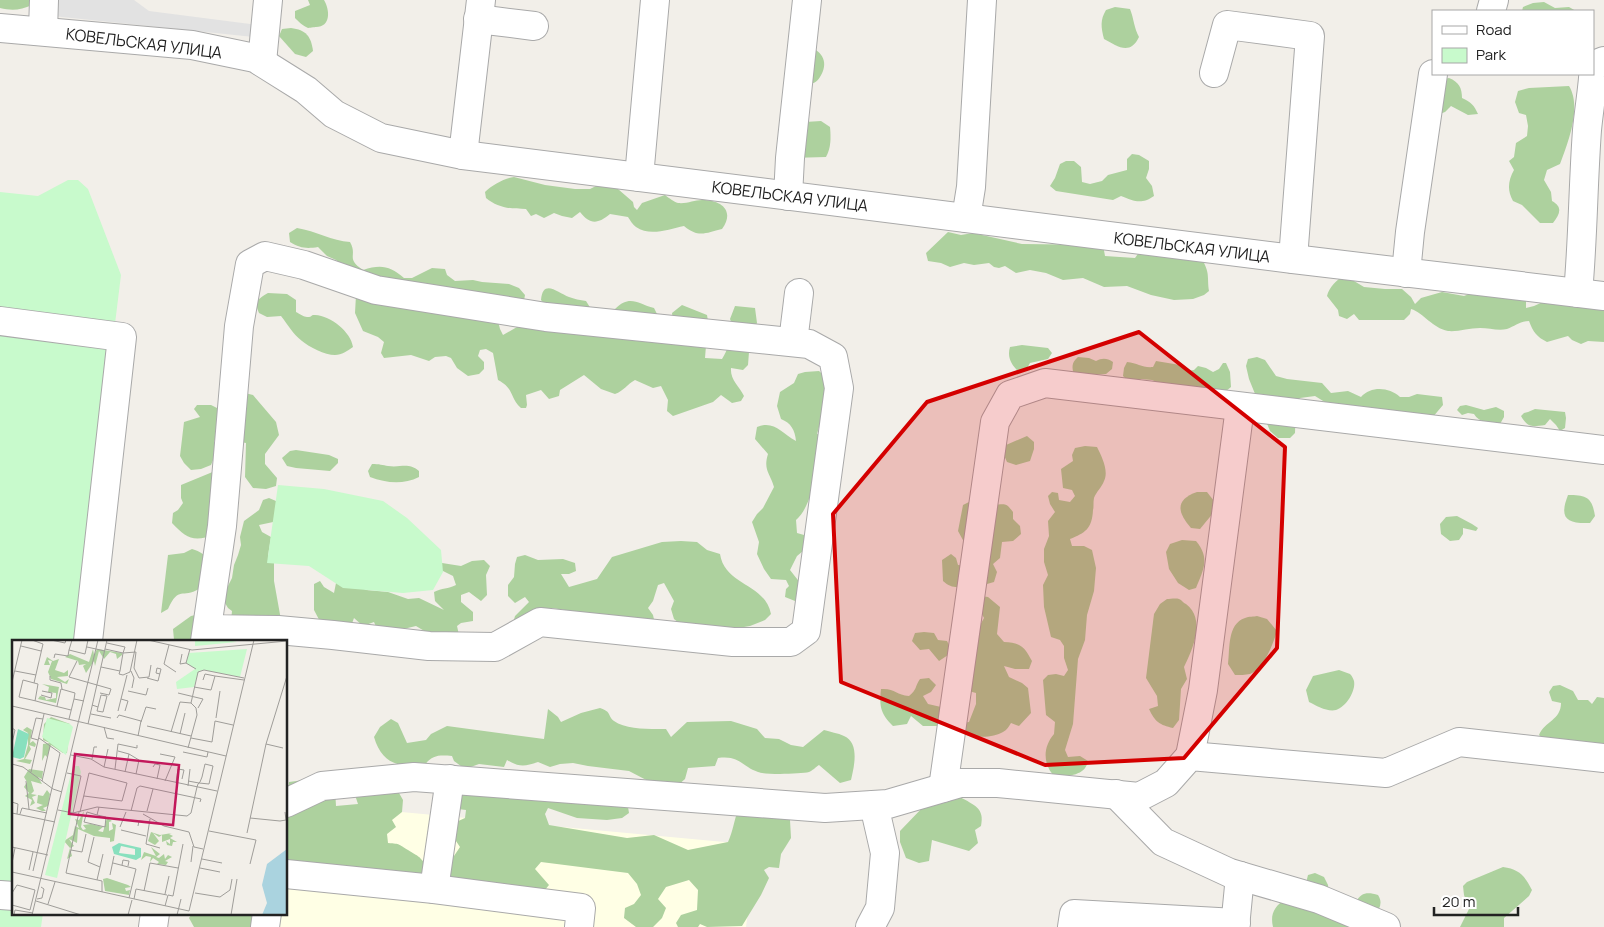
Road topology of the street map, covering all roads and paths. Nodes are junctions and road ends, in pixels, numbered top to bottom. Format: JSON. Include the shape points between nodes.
{"nodes":[{"id":1,"x":44,"y":0,"type":"edge"},
{"id":2,"x":268,"y":0,"type":"edge"},
{"id":3,"x":655,"y":0,"type":"edge"},
{"id":4,"x":808,"y":0,"type":"edge"},
{"id":5,"x":982,"y":0,"type":"edge"},
{"id":6,"x":480,"y":10,"type":"edge"},
{"id":7,"x":534,"y":26,"type":"dead end"},
{"id":8,"x":0,"y":28,"type":"edge"},
{"id":9,"x":43,"y":31,"type":"junction"},
{"id":10,"x":262,"y":62,"type":"junction"},
{"id":11,"x":1214,"y":74,"type":"dead end"},
{"id":12,"x":1433,"y":75,"type":"edge"},
{"id":13,"x":1594,"y":75,"type":"edge"},
{"id":14,"x":463,"y":155,"type":"junction"},
{"id":15,"x":639,"y":177,"type":"junction"},
{"id":16,"x":788,"y":196,"type":"junction"},
{"id":17,"x":966,"y":218,"type":"junction"},
{"id":18,"x":1293,"y":259,"type":"junction"},
{"id":19,"x":1406,"y":273,"type":"junction"},
{"id":20,"x":799,"y":293,"type":"dead end"},
{"id":21,"x":1591,"y":294,"type":"edge"},
{"id":22,"x":0,"y":321,"type":"edge"},
{"id":23,"x":793,"y":342,"type":"junction"},
{"id":24,"x":1240,"y":407,"type":"junction"},
{"id":25,"x":1604,"y":450,"type":"edge"},
{"id":26,"x":206,"y":635,"type":"edge"},
{"id":27,"x":88,"y":640,"type":"edge"},
{"id":28,"x":1190,"y":756,"type":"junction"},
{"id":29,"x":1604,"y":758,"type":"edge"},
{"id":30,"x":450,"y":779,"type":"junction"},
{"id":31,"x":943,"y":788,"type":"junction"},
{"id":32,"x":1116,"y":794,"type":"junction"},
{"id":33,"x":288,"y":802,"type":"edge"},
{"id":34,"x":874,"y":805,"type":"junction"},
{"id":35,"x":288,"y":874,"type":"edge"},
{"id":36,"x":1240,"y":876,"type":"junction"},
{"id":37,"x":434,"y":889,"type":"junction"},
{"id":38,"x":155,"y":914,"type":"edge"},
{"id":39,"x":266,"y":914,"type":"edge"},
{"id":40,"x":1235,"y":925,"type":"edge"},
{"id":41,"x":153,"y":927,"type":"edge"},
{"id":42,"x":265,"y":927,"type":"edge"},
{"id":43,"x":579,"y":927,"type":"edge"},
{"id":44,"x":870,"y":927,"type":"edge"},
{"id":45,"x":1072,"y":927,"type":"edge"},
{"id":46,"x":1386,"y":927,"type":"edge"}],
"edges":[{"from":1,"to":9,"type":"street"},
{"from":2,"to":10,"type":"street"},
{"from":3,"to":15,"type":"street"},
{"from":4,"to":16,"type":"street"},
{"from":5,"to":17,"type":"street","via":[[971,187]]},
{"from":6,"to":7,"type":"street"},
{"from":6,"to":14,"type":"street"},
{"from":8,"to":9,"type":"street","name":"КОВЕЛЬСКАЯ УЛИЦА"},
{"from":9,"to":10,"type":"street","name":"КОВЕЛЬСКАЯ УЛИЦА","via":[[192,45]]},
{"from":10,"to":14,"type":"street","name":"КОВЕЛЬСКАЯ УЛИЦА","via":[[306,90],[334,114],[381,138]]},
{"from":11,"to":18,"type":"street","via":[[1227,25],[1310,36]]},
{"from":12,"to":19,"type":"street"},
{"from":13,"to":21,"type":"street","via":[[1582,251]]},
{"from":14,"to":15,"type":"street","name":"КОВЕЛЬСКАЯ УЛИЦА"},
{"from":15,"to":16,"type":"street","name":"КОВЕЛЬСКАЯ УЛИЦА"},
{"from":16,"to":17,"type":"street","name":"КОВЕЛЬСКАЯ УЛИЦА"},
{"from":17,"to":18,"type":"street","name":"КОВЕЛЬСКАЯ УЛИЦА"},
{"from":18,"to":19,"type":"street","name":"КОВЕЛЬСКАЯ УЛИЦА"},
{"from":19,"to":21,"type":"street","name":"КОВЕЛЬСКАЯ УЛИЦА"},
{"from":20,"to":23,"type":"street"},
{"from":22,"to":27,"type":"street","via":[[122,337]]},
{"from":23,"to":26,"type":"street","via":[[546,317],[376,290],[304,264],[265,256],[250,264],[239,326],[222,526]]},
{"from":23,"to":26,"type":"street","via":[[809,344],[833,357],[839,388],[806,631],[791,642],[733,642],[540,622],[495,647],[430,646],[278,630]]},
{"from":24,"to":25,"type":"street"},
{"from":24,"to":28,"type":"street","via":[[1203,690]]},
{"from":24,"to":31,"type":"street","via":[[1045,384],[1010,395],[995,422]]},
{"from":28,"to":29,"type":"street","via":[[1386,774],[1459,742]]},
{"from":28,"to":32,"type":"street","via":[[1166,783],[1139,797]]},
{"from":30,"to":33,"type":"street","via":[[414,777],[322,786]]},
{"from":30,"to":34,"type":"street","via":[[825,808]]},
{"from":30,"to":37,"type":"street"},
{"from":31,"to":32,"type":"street","via":[[960,783],[998,783]]},
{"from":31,"to":34,"type":"street"},
{"from":32,"to":36,"type":"street","via":[[1163,842]]},
{"from":34,"to":44,"type":"street","via":[[884,853],[880,908]]},
{"from":35,"to":37,"type":"street"},
{"from":36,"to":40,"type":"street"},
{"from":36,"to":46,"type":"street","via":[[1319,899]]},
{"from":37,"to":43,"type":"street","via":[[581,908]]},
{"from":38,"to":41,"type":"street"},
{"from":39,"to":42,"type":"street"},
{"from":40,"to":45,"type":"street","via":[[1074,914]]}]}
